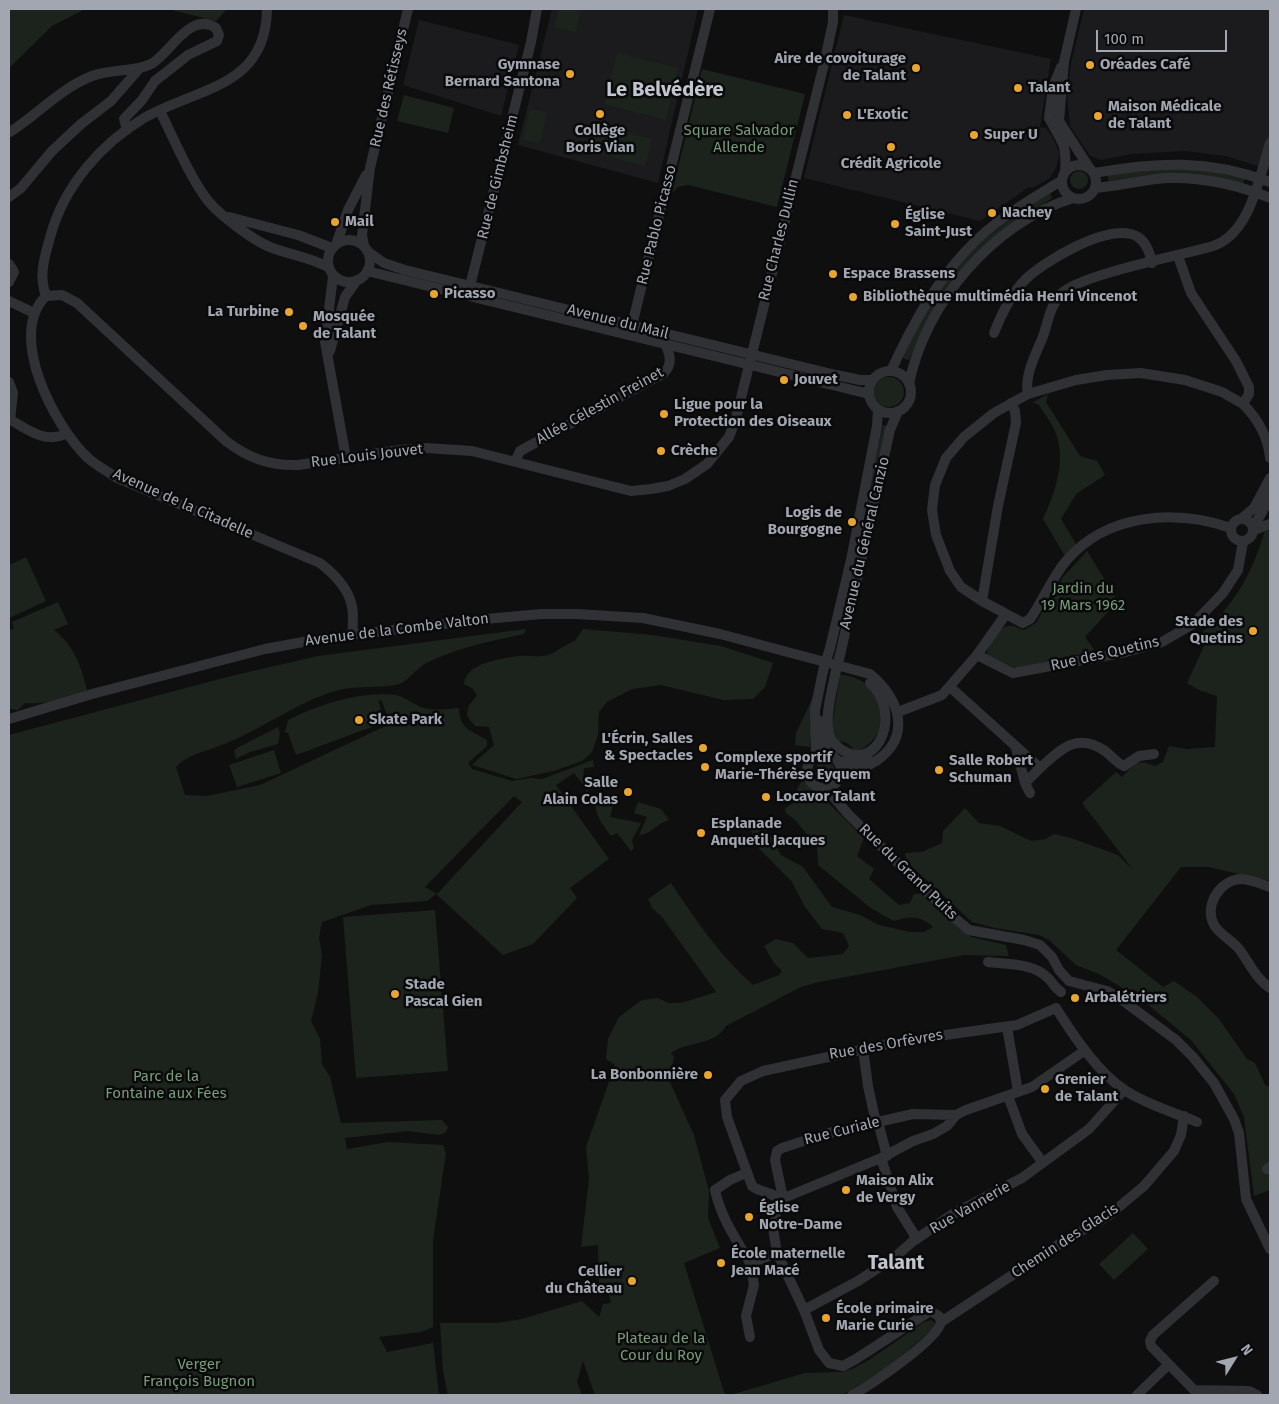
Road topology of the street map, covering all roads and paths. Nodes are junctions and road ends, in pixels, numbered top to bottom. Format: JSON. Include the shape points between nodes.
{"nodes":[{"id":1,"x":267,"y":9,"type":"edge"},
{"id":2,"x":408,"y":9,"type":"edge"},
{"id":3,"x":536,"y":9,"type":"edge"},
{"id":4,"x":710,"y":9,"type":"edge"},
{"id":5,"x":833,"y":9,"type":"edge"},
{"id":6,"x":1076,"y":9,"type":"edge"},
{"id":7,"x":1064,"y":62,"type":"junction"},
{"id":8,"x":139,"y":69,"type":"junction"},
{"id":9,"x":160,"y":110,"type":"junction"},
{"id":10,"x":126,"y":130,"type":"junction"},
{"id":11,"x":10,"y":132,"type":"dead end"},
{"id":12,"x":1270,"y":143,"type":"edge"},
{"id":13,"x":370,"y":168,"type":"junction"},
{"id":14,"x":1092,"y":170,"type":"junction"},
{"id":15,"x":1063,"y":177,"type":"junction"},
{"id":16,"x":1259,"y":178,"type":"junction"},
{"id":17,"x":1270,"y":182,"type":"edge"},
{"id":18,"x":1096,"y":188,"type":"junction"},
{"id":19,"x":1254,"y":192,"type":"junction"},
{"id":20,"x":9,"y":196,"type":"edge"},
{"id":21,"x":1073,"y":198,"type":"junction"},
{"id":22,"x":1270,"y":198,"type":"edge"},
{"id":23,"x":226,"y":216,"type":"junction"},
{"id":24,"x":334,"y":245,"type":"junction"},
{"id":25,"x":366,"y":248,"type":"junction"},
{"id":26,"x":1178,"y":256,"type":"junction"},
{"id":27,"x":1152,"y":263,"type":"junction"},
{"id":28,"x":9,"y":264,"type":"edge"},
{"id":29,"x":331,"y":271,"type":"junction"},
{"id":30,"x":367,"y":271,"type":"junction"},
{"id":31,"x":357,"y":280,"type":"junction"},
{"id":32,"x":9,"y":282,"type":"edge"},
{"id":33,"x":470,"y":286,"type":"junction"},
{"id":34,"x":46,"y":296,"type":"junction"},
{"id":35,"x":9,"y":301,"type":"edge"},
{"id":36,"x":34,"y":313,"type":"junction"},
{"id":37,"x":632,"y":325,"type":"junction"},
{"id":38,"x":994,"y":333,"type":"dead end"},
{"id":39,"x":665,"y":344,"type":"junction"},
{"id":40,"x":329,"y":357,"type":"junction"},
{"id":41,"x":750,"y":359,"type":"junction"},
{"id":42,"x":891,"y":371,"type":"junction"},
{"id":43,"x":872,"y":380,"type":"junction"},
{"id":44,"x":9,"y":382,"type":"edge"},
{"id":45,"x":909,"y":384,"type":"junction"},
{"id":46,"x":869,"y":394,"type":"junction"},
{"id":47,"x":1028,"y":394,"type":"junction"},
{"id":48,"x":1011,"y":403,"type":"junction"},
{"id":49,"x":1243,"y":404,"type":"junction"},
{"id":50,"x":878,"y":410,"type":"junction"},
{"id":51,"x":898,"y":411,"type":"junction"},
{"id":52,"x":9,"y":419,"type":"edge"},
{"id":53,"x":67,"y":433,"type":"junction"},
{"id":54,"x":346,"y":458,"type":"junction"},
{"id":55,"x":1270,"y":458,"type":"edge"},
{"id":56,"x":515,"y":462,"type":"junction"},
{"id":57,"x":1270,"y":478,"type":"edge"},
{"id":58,"x":1270,"y":486,"type":"edge"},
{"id":59,"x":1240,"y":519,"type":"junction"},
{"id":60,"x":1270,"y":524,"type":"edge"},
{"id":61,"x":1231,"y":528,"type":"junction"},
{"id":62,"x":1254,"y":529,"type":"junction"},
{"id":63,"x":1243,"y":542,"type":"junction"},
{"id":64,"x":982,"y":602,"type":"junction"},
{"id":65,"x":1006,"y":614,"type":"junction"},
{"id":66,"x":353,"y":634,"type":"junction"},
{"id":67,"x":977,"y":655,"type":"junction"},
{"id":68,"x":849,"y":669,"type":"junction"},
{"id":69,"x":835,"y":675,"type":"junction"},
{"id":70,"x":867,"y":681,"type":"junction"},
{"id":71,"x":950,"y":687,"type":"junction"},
{"id":72,"x":898,"y":712,"type":"junction"},
{"id":73,"x":9,"y":719,"type":"edge"},
{"id":74,"x":1016,"y":748,"type":"junction"},
{"id":75,"x":828,"y":754,"type":"junction"},
{"id":76,"x":1154,"y":754,"type":"dead end"},
{"id":77,"x":816,"y":756,"type":"junction"},
{"id":78,"x":838,"y":761,"type":"junction"},
{"id":79,"x":1040,"y":768,"type":"junction"},
{"id":80,"x":839,"y":779,"type":"junction"},
{"id":81,"x":1025,"y":783,"type":"junction"},
{"id":82,"x":826,"y":788,"type":"junction"},
{"id":83,"x":1030,"y":793,"type":"dead end"},
{"id":84,"x":848,"y":814,"type":"junction"},
{"id":85,"x":1270,"y":887,"type":"edge"},
{"id":86,"x":988,"y":962,"type":"dead end"},
{"id":87,"x":1070,"y":981,"type":"junction"},
{"id":88,"x":1270,"y":988,"type":"edge"},
{"id":89,"x":1062,"y":992,"type":"junction"},
{"id":90,"x":1056,"y":1008,"type":"junction"},
{"id":91,"x":1007,"y":1026,"type":"junction"},
{"id":92,"x":864,"y":1049,"type":"junction"},
{"id":93,"x":1084,"y":1051,"type":"junction"},
{"id":94,"x":1124,"y":1090,"type":"junction"},
{"id":95,"x":1018,"y":1091,"type":"junction"},
{"id":96,"x":1008,"y":1096,"type":"junction"},
{"id":97,"x":956,"y":1115,"type":"junction"},
{"id":98,"x":1184,"y":1116,"type":"junction"},
{"id":99,"x":1197,"y":1122,"type":"dead end"},
{"id":100,"x":877,"y":1123,"type":"junction"},
{"id":101,"x":884,"y":1157,"type":"junction"},
{"id":102,"x":1043,"y":1163,"type":"junction"},
{"id":103,"x":746,"y":1174,"type":"junction"},
{"id":104,"x":781,"y":1199,"type":"junction"},
{"id":105,"x":917,"y":1239,"type":"junction"},
{"id":106,"x":1270,"y":1249,"type":"edge"},
{"id":107,"x":777,"y":1253,"type":"junction"},
{"id":108,"x":750,"y":1264,"type":"junction"},
{"id":109,"x":1214,"y":1280,"type":"dead end"},
{"id":110,"x":804,"y":1310,"type":"junction"},
{"id":111,"x":941,"y":1322,"type":"junction"},
{"id":112,"x":750,"y":1337,"type":"dead end"},
{"id":113,"x":1168,"y":1365,"type":"junction"},
{"id":114,"x":852,"y":1395,"type":"edge"},
{"id":115,"x":1137,"y":1395,"type":"edge"},
{"id":116,"x":1257,"y":1395,"type":"edge"}],
"edges":[{"from":1,"to":9,"type":"street","via":[[267,28],[256,54],[234,78]]},
{"from":2,"to":13,"type":"street","name":"Rue des Rétisseys"},
{"from":3,"to":33,"type":"street","name":"Rue de Gimbsheim","via":[[527,58]]},
{"from":4,"to":37,"type":"street","name":"Rue Pablo Picasso"},
{"from":5,"to":41,"type":"street","name":"Rue Charles Dullin","via":[[824,64]]},
{"from":6,"to":7,"type":"street"},
{"from":7,"to":14,"type":"street","via":[[1059,121]]},
{"from":7,"to":15,"type":"street","via":[[1053,87],[1049,118],[1064,142]]},
{"from":8,"to":10,"type":"street","via":[[157,60],[174,40],[192,28],[209,24],[219,31],[214,43],[188,55],[155,81],[125,117]]},
{"from":8,"to":11,"type":"street","via":[[121,69],[80,81]]},
{"from":8,"to":20,"type":"street","via":[[111,101],[63,140],[22,188]]},
{"from":9,"to":10,"type":"street"},
{"from":9,"to":23,"type":"street","via":[[203,194]]},
{"from":10,"to":34,"type":"street","via":[[91,162],[66,200],[52,231],[42,270]]},
{"from":12,"to":16,"type":"street"},
{"from":13,"to":24,"type":"street","name":"Rue des Rétisseys"},
{"from":13,"to":25,"type":"street","name":"Rue des Rétisseys","via":[[362,235]]},
{"from":14,"to":15,"type":"street","via":[[1074,166]]},
{"from":14,"to":16,"type":"street","via":[[1196,164]]},
{"from":14,"to":18,"type":"street"},
{"from":15,"to":21,"type":"street","via":[[1065,192]]},
{"from":15,"to":42,"type":"street","via":[[1005,216],[955,262],[928,300]]},
{"from":16,"to":17,"type":"street"},
{"from":16,"to":19,"type":"street"},
{"from":18,"to":19,"type":"street","via":[[1169,178],[1212,181]]},
{"from":18,"to":21,"type":"street","via":[[1089,196],[1079,200]]},
{"from":19,"to":22,"type":"street"},
{"from":19,"to":26,"type":"street","via":[[1250,207],[1233,235],[1218,244]]},
{"from":21,"to":45,"type":"street","via":[[1024,222],[983,254],[943,302],[926,333]]},
{"from":23,"to":24,"type":"street"},
{"from":23,"to":29,"type":"street","via":[[250,236],[270,247],[313,259]]},
{"from":24,"to":25,"type":"street","via":[[351,239]]},
{"from":24,"to":29,"type":"street","via":[[328,256]]},
{"from":25,"to":30,"type":"street","via":[[370,264]]},
{"from":25,"to":33,"type":"street","name":"Avenue du Mail","via":[[396,268]]},
{"from":26,"to":27,"type":"street"},
{"from":26,"to":49,"type":"street","via":[[1191,293],[1236,361],[1249,387]]},
{"from":27,"to":38,"type":"street","via":[[1144,241],[1125,232],[1099,238],[1065,252],[1040,266],[1021,284],[1006,305]]},
{"from":27,"to":47,"type":"street","via":[[1084,280],[1062,293],[1052,308],[1038,348],[1027,382]]},
{"from":28,"to":32,"type":"street","via":[[14,272]]},
{"from":29,"to":31,"type":"street","via":[[344,282]]},
{"from":29,"to":40,"type":"street","via":[[325,342]]},
{"from":30,"to":31,"type":"street"},
{"from":30,"to":39,"type":"street","name":"Avenue du Mail"},
{"from":31,"to":40,"type":"street","via":[[345,297]]},
{"from":33,"to":37,"type":"street","name":"Avenue du Mail"},
{"from":34,"to":36,"type":"street"},
{"from":34,"to":54,"type":"street","name":"Rue Louis Jouvet","via":[[62,295],[77,304],[245,455],[267,463],[289,465]]},
{"from":35,"to":36,"type":"street"},
{"from":36,"to":53,"type":"street","name":"Avenue de la Citadelle","via":[[35,364],[47,399]]},
{"from":37,"to":41,"type":"street","name":"Avenue du Mail"},
{"from":39,"to":41,"type":"street","name":"Avenue du Mail"},
{"from":39,"to":56,"type":"street","name":"Allée Célestin Freinet","via":[[670,358],[664,373],[520,451]]},
{"from":40,"to":54,"type":"street"},
{"from":41,"to":43,"type":"street","name":"Avenue du Mail"},
{"from":41,"to":46,"type":"street","name":"Avenue du Mail"},
{"from":41,"to":56,"type":"street","name":"Rue Louis Jouvet","via":[[736,418],[728,437],[707,464],[676,483],[631,491]]},
{"from":42,"to":43,"type":"street","via":[[878,374]]},
{"from":42,"to":45,"type":"street","via":[[902,375]]},
{"from":43,"to":46,"type":"street"},
{"from":44,"to":52,"type":"street","via":[[13,393]]},
{"from":45,"to":51,"type":"street","via":[[909,400]]},
{"from":46,"to":50,"type":"street"},
{"from":47,"to":48,"type":"street"},
{"from":47,"to":49,"type":"street","via":[[1085,378],[1141,373],[1194,382]]},
{"from":48,"to":64,"type":"street","via":[[1016,423]]},
{"from":48,"to":64,"type":"street","via":[[979,423],[954,447],[940,470],[933,497],[932,518],[950,571],[961,586]]},
{"from":49,"to":55,"type":"street","via":[[1263,432]]},
{"from":50,"to":51,"type":"street"},
{"from":50,"to":77,"type":"street","name":"Avenue du Général Canzio","bridge":true,"via":[[878,426],[851,560],[815,710]]},
{"from":51,"to":69,"type":"street","name":"Avenue du Général Canzio","bridge":true,"via":[[890,430]]},
{"from":52,"to":53,"type":"street","via":[[45,437],[60,437]]},
{"from":53,"to":66,"type":"street","name":"Avenue de la Citadelle","via":[[88,458],[117,478],[320,563],[342,586],[352,606]]},
{"from":54,"to":56,"type":"street","name":"Rue Louis Jouvet","via":[[426,448],[472,451]]},
{"from":57,"to":59,"type":"street","via":[[1254,508]]},
{"from":58,"to":62,"type":"street","via":[[1267,503]]},
{"from":59,"to":61,"type":"street"},
{"from":59,"to":62,"type":"street","via":[[1247,520]]},
{"from":60,"to":62,"type":"street"},
{"from":61,"to":63,"type":"street","via":[[1234,538]]},
{"from":61,"to":65,"type":"street","via":[[1180,517],[1149,519],[1112,527],[1090,539],[1069,558],[1029,621],[1020,622]]},
{"from":62,"to":63,"type":"street","via":[[1252,537]]},
{"from":63,"to":67,"type":"street","name":"Rue des Quetins","via":[[1238,570],[1223,593],[1193,624],[1162,642],[1013,673]]},
{"from":64,"to":65,"type":"street"},
{"from":65,"to":67,"type":"street"},
{"from":66,"to":68,"type":"street","name":"Avenue de la Combe Valton","via":[[486,618],[576,614],[643,618],[720,634]]},
{"from":66,"to":73,"type":"street","name":"Avenue de la Combe Valton","via":[[265,649]]},
{"from":67,"to":71,"type":"street"},
{"from":68,"to":70,"type":"street"},
{"from":68,"to":72,"type":"street","name":"Avenue de la Combe Valton","via":[[864,671],[876,679],[894,700]]},
{"from":69,"to":70,"type":"street","via":[[829,732],[837,747],[853,754],[864,754],[873,748],[886,727],[882,699]]},
{"from":69,"to":75,"type":"street","via":[[822,719]]},
{"from":70,"to":72,"type":"street","via":[[880,689]]},
{"from":71,"to":72,"type":"street","via":[[942,695]]},
{"from":71,"to":74,"type":"street"},
{"from":72,"to":78,"type":"street","via":[[886,741],[876,754],[851,764]]},
{"from":72,"to":80,"type":"street","via":[[896,734],[885,753],[869,765]]},
{"from":74,"to":79,"type":"street"},
{"from":74,"to":81,"type":"street"},
{"from":75,"to":77,"type":"street"},
{"from":75,"to":78,"type":"street"},
{"from":76,"to":79,"type":"street","via":[[1139,756],[1124,766],[1096,745],[1076,743],[1059,751]]},
{"from":77,"to":82,"type":"street","via":[[809,764],[808,777],[816,785]]},
{"from":78,"to":80,"type":"street"},
{"from":79,"to":81,"type":"street"},
{"from":80,"to":82,"type":"street"},
{"from":80,"to":84,"type":"street","name":"Rue du Grand Puits"},
{"from":81,"to":83,"type":"street"},
{"from":82,"to":84,"type":"street","name":"Rue du Grand Puits"},
{"from":84,"to":87,"type":"street","name":"Rue du Grand Puits","via":[[969,930],[1040,945]]},
{"from":85,"to":88,"type":"street","via":[[1245,880],[1229,883],[1215,895],[1211,914],[1217,929],[1236,945],[1260,980]]},
{"from":86,"to":89,"type":"street","via":[[1035,969]]},
{"from":87,"to":89,"type":"street"},
{"from":87,"to":106,"type":"street","via":[[1118,997],[1176,1040],[1214,1083],[1226,1101],[1239,1133],[1246,1199]]},
{"from":89,"to":90,"type":"street"},
{"from":90,"to":91,"type":"street","name":"Rue des Orfèvres","via":[[1029,1021]]},
{"from":90,"to":93,"type":"street"},
{"from":91,"to":92,"type":"street","name":"Rue des Orfèvres"},
{"from":91,"to":95,"type":"street"},
{"from":92,"to":100,"type":"street"},
{"from":92,"to":103,"type":"street","name":"Rue des Orfèvres","via":[[804,1060],[750,1075],[733,1088],[725,1100],[727,1117]]},
{"from":93,"to":94,"type":"street"},
{"from":93,"to":95,"type":"street","via":[[1044,1080]]},
{"from":94,"to":98,"type":"street"},
{"from":94,"to":102,"type":"street","name":"Rue Vannerie","via":[[1089,1129]]},
{"from":95,"to":96,"type":"street"},
{"from":96,"to":97,"type":"street"},
{"from":96,"to":102,"type":"street","via":[[1022,1134]]},
{"from":97,"to":100,"type":"street","name":"Rue Curiale","via":[[913,1114]]},
{"from":97,"to":101,"type":"street","via":[[947,1126]]},
{"from":98,"to":99,"type":"street"},
{"from":98,"to":111,"type":"street","name":"Chemin des Glacis","via":[[1174,1151],[1144,1186],[1108,1216],[1067,1239]]},
{"from":100,"to":101,"type":"street"},
{"from":100,"to":104,"type":"street","name":"Rue Curiale","via":[[796,1142],[777,1151],[775,1160]]},
{"from":101,"to":104,"type":"street"},
{"from":101,"to":105,"type":"street","via":[[897,1207]]},
{"from":102,"to":105,"type":"street","name":"Rue Vannerie","via":[[1022,1178],[953,1214]]},
{"from":103,"to":104,"type":"street","via":[[758,1191]]},
{"from":103,"to":108,"type":"street","via":[[715,1190],[732,1236]]},
{"from":104,"to":107,"type":"street","via":[[773,1228]]},
{"from":105,"to":110,"type":"street","name":"Rue Vannerie","via":[[858,1281]]},
{"from":107,"to":108,"type":"street"},
{"from":107,"to":110,"type":"street"},
{"from":108,"to":112,"type":"street","via":[[754,1285],[746,1316]]},
{"from":109,"to":113,"type":"street","via":[[1150,1341]]},
{"from":110,"to":111,"type":"street","via":[[819,1350],[829,1363],[843,1366],[930,1311],[939,1316]]},
{"from":111,"to":114,"type":"street","name":"Chemin des Glacis","via":[[938,1330],[909,1356],[872,1385]]},
{"from":113,"to":115,"type":"street"},
{"from":113,"to":116,"type":"street","via":[[1194,1390],[1250,1391]]}]}
